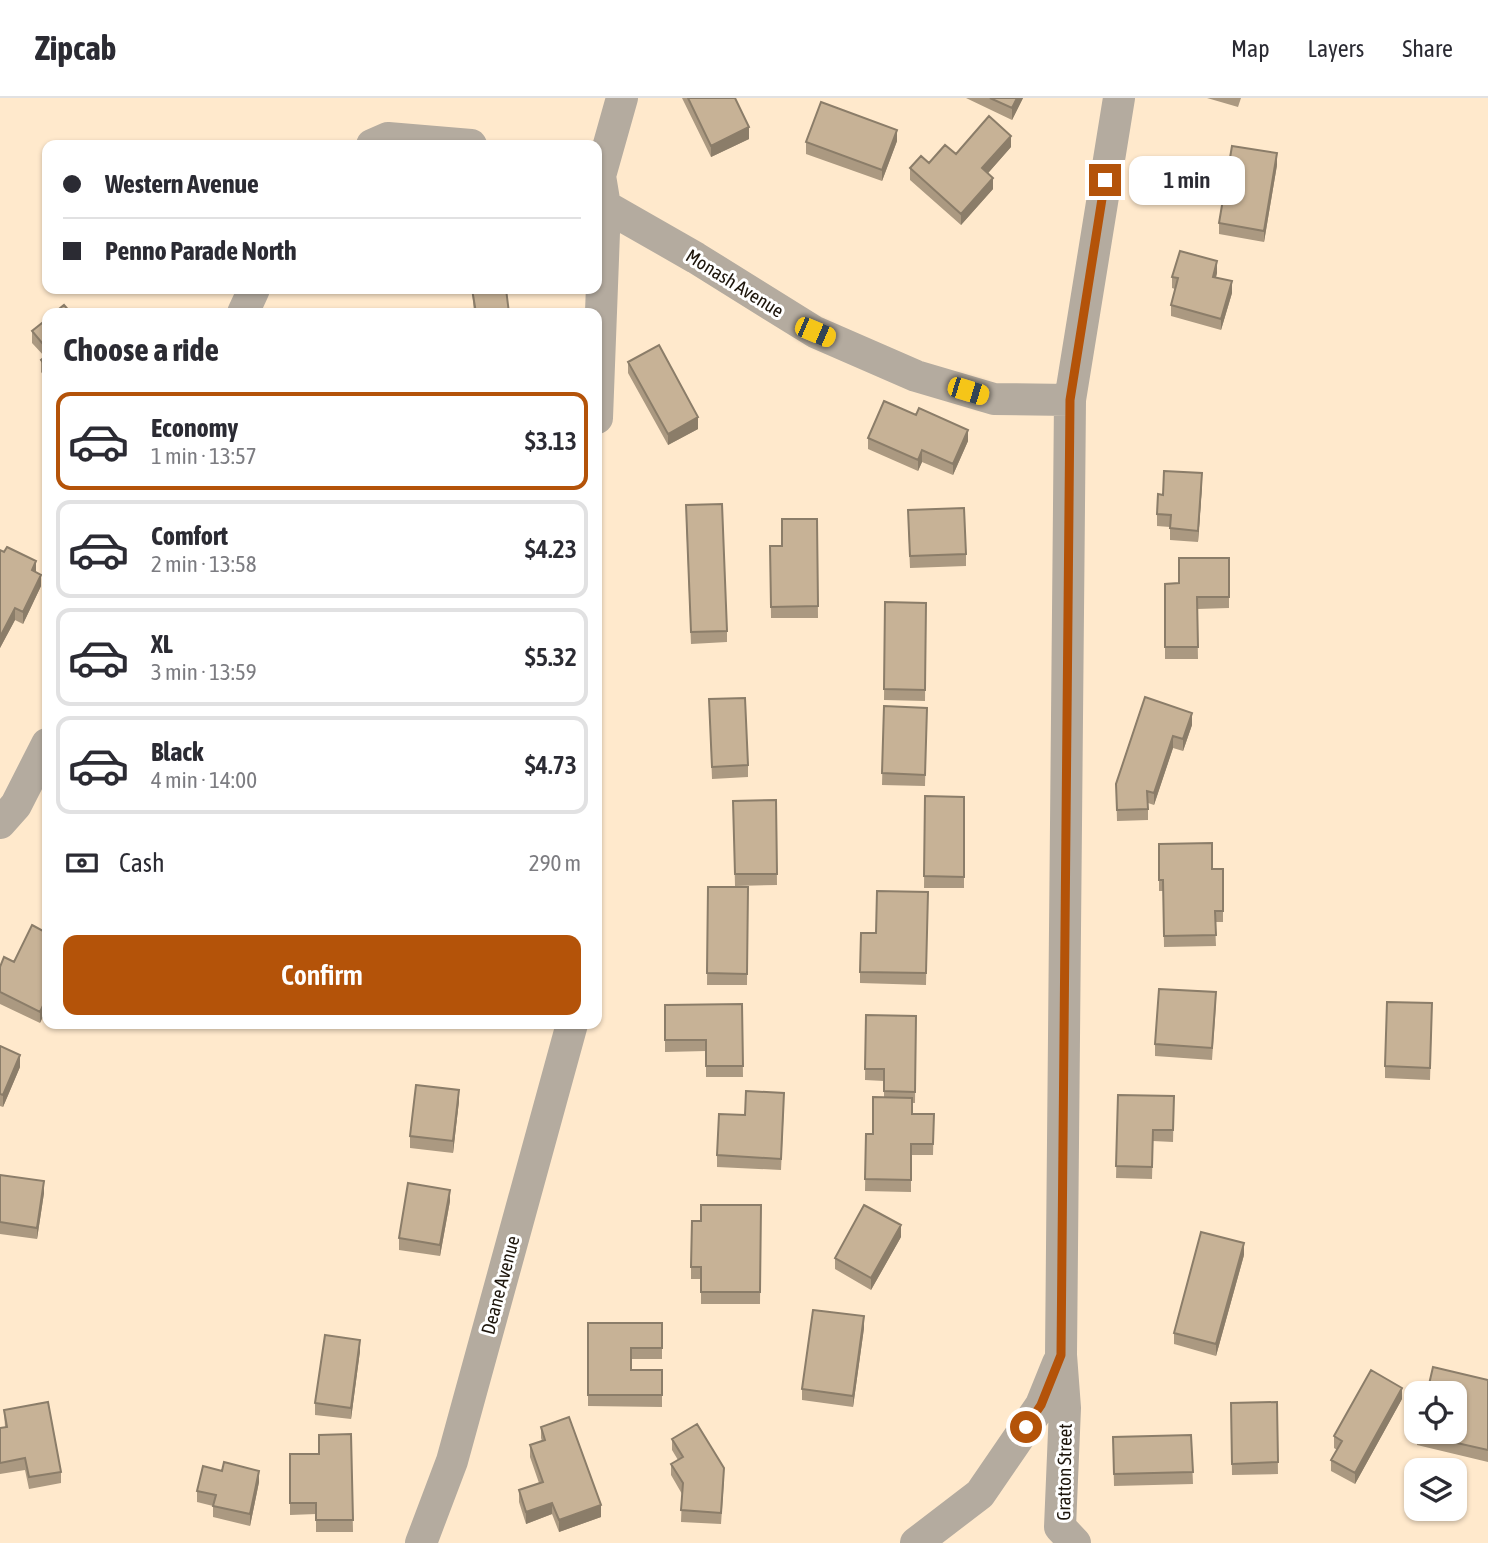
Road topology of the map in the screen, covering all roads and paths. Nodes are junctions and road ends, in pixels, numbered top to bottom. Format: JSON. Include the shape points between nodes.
{"nodes":[{"id":1,"x":622,"y":98,"type":"edge"},
{"id":2,"x":1119,"y":98,"type":"edge"},
{"id":3,"x":383,"y":140,"type":"edge"},
{"id":4,"x":412,"y":140,"type":"edge"},
{"id":5,"x":602,"y":182,"type":"edge"},
{"id":6,"x":602,"y":187,"type":"edge"},
{"id":7,"x":1070,"y":400,"type":"junction"},
{"id":8,"x":42,"y":754,"type":"edge"},
{"id":9,"x":0,"y":823,"type":"edge"},
{"id":10,"x":571,"y":1029,"type":"edge"},
{"id":11,"x":1061,"y":1355,"type":"junction"},
{"id":12,"x":421,"y":1543,"type":"edge"},
{"id":13,"x":916,"y":1543,"type":"edge"},
{"id":14,"x":1075,"y":1543,"type":"edge"}],
"edges":[{"from":1,"to":5,"type":"street"},
{"from":2,"to":7,"type":"street","name":"Gratton Street"},
{"from":3,"to":4,"type":"street"},
{"from":6,"to":7,"type":"street","name":"Monash Avenue","via":[[696,258],[815,332],[916,376],[994,399]]},
{"from":7,"to":11,"type":"street","name":"Gratton Street"},
{"from":8,"to":9,"type":"street","via":[[16,805]]},
{"from":10,"to":12,"type":"street","name":"Deane Avenue","via":[[452,1461]]},
{"from":11,"to":13,"type":"street","via":[[1041,1405],[980,1494]]},
{"from":11,"to":14,"type":"street","name":"Gratton Street","via":[[1065,1408],[1060,1527]]}]}
